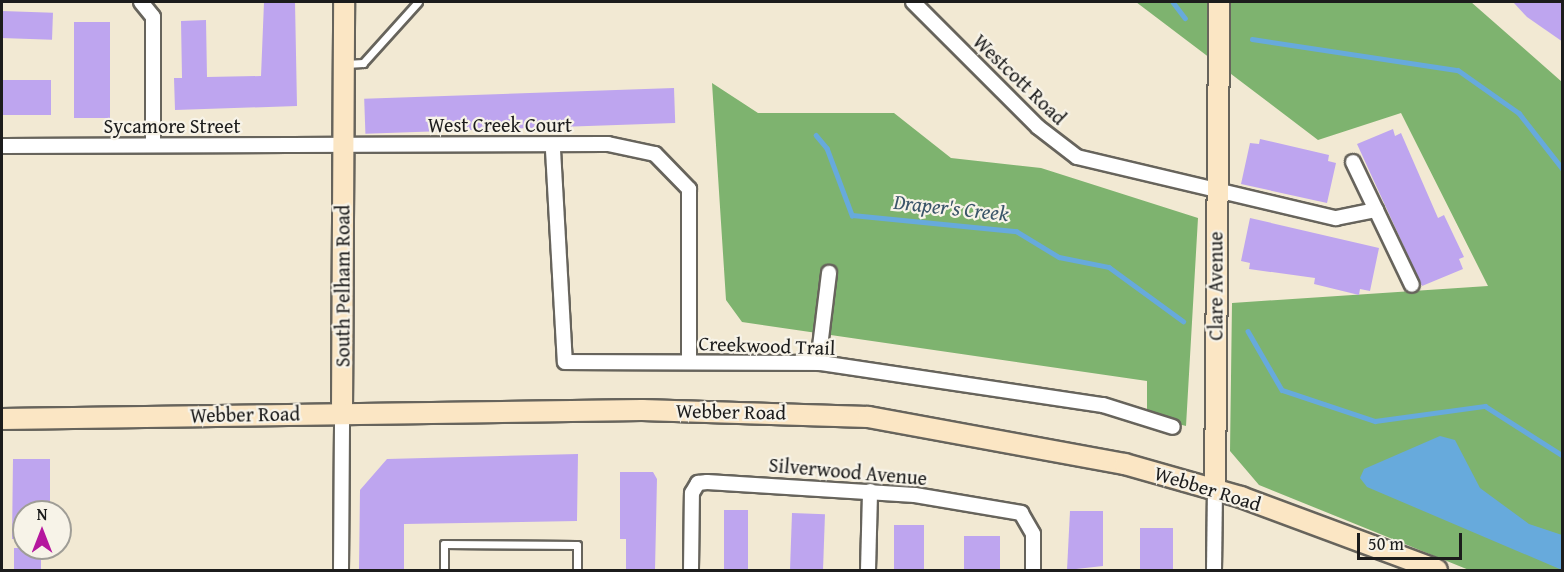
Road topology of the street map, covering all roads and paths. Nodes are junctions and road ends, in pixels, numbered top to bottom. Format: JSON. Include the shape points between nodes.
{"nodes":[{"id":1,"x":141,"y":2,"type":"edge"},
{"id":2,"x":344,"y":2,"type":"edge"},
{"id":3,"x":418,"y":2,"type":"edge"},
{"id":4,"x":913,"y":2,"type":"edge"},
{"id":5,"x":1219,"y":2,"type":"edge"},
{"id":6,"x":344,"y":65,"type":"junction"},
{"id":7,"x":343,"y":143,"type":"junction"},
{"id":8,"x":153,"y":144,"type":"junction"},
{"id":9,"x":2,"y":146,"type":"edge"},
{"id":10,"x":553,"y":150,"type":"dead end"},
{"id":11,"x":1353,"y":162,"type":"dead end"},
{"id":12,"x":1215,"y":192,"type":"junction"},
{"id":13,"x":1376,"y":210,"type":"junction"},
{"id":14,"x":829,"y":273,"type":"dead end"},
{"id":15,"x":1412,"y":285,"type":"dead end"},
{"id":16,"x":689,"y":362,"type":"junction"},
{"id":17,"x":818,"y":363,"type":"junction"},
{"id":18,"x":342,"y":412,"type":"junction"},
{"id":19,"x":2,"y":419,"type":"edge"},
{"id":20,"x":1173,"y":427,"type":"dead end"},
{"id":21,"x":1215,"y":489,"type":"junction"},
{"id":22,"x":870,"y":491,"type":"junction"},
{"id":23,"x":340,"y":570,"type":"edge"},
{"id":24,"x":444,"y":570,"type":"edge"},
{"id":25,"x":577,"y":570,"type":"edge"},
{"id":26,"x":691,"y":570,"type":"edge"},
{"id":27,"x":867,"y":570,"type":"edge"},
{"id":28,"x":1033,"y":570,"type":"edge"},
{"id":29,"x":1214,"y":570,"type":"edge"},
{"id":30,"x":1437,"y":570,"type":"edge"}],
"edges":[{"from":1,"to":8,"type":"street","via":[[153,17]]},
{"from":2,"to":6,"type":"main road","name":"South Pelham Road"},
{"from":3,"to":6,"type":"lane","via":[[363,63]]},
{"from":4,"to":12,"type":"street","name":"Westcott Road","via":[[1038,127],[1077,157]]},
{"from":5,"to":12,"type":"main road","name":"Clare Avenue"},
{"from":6,"to":7,"type":"main road","name":"South Pelham Road"},
{"from":7,"to":8,"type":"street","name":"Sycamore Street"},
{"from":7,"to":16,"type":"street","name":"West Creek Court","via":[[608,144],[655,154],[689,189]]},
{"from":7,"to":18,"type":"main road","name":"South Pelham Road"},
{"from":8,"to":9,"type":"street","name":"Sycamore Street"},
{"from":10,"to":16,"type":"street","name":"Creekwood Trail","via":[[565,362]]},
{"from":11,"to":13,"type":"street"},
{"from":12,"to":13,"type":"street","name":"Westcott Road","via":[[1336,218]]},
{"from":12,"to":21,"type":"main road","name":"Clare Avenue"},
{"from":13,"to":15,"type":"street"},
{"from":14,"to":17,"type":"street"},
{"from":16,"to":17,"type":"street","name":"Creekwood Trail"},
{"from":17,"to":20,"type":"street","name":"Creekwood Trail","via":[[1103,405]]},
{"from":18,"to":19,"type":"main road","name":"Webber Road"},
{"from":18,"to":21,"type":"main road","name":"Webber Road","via":[[759,411],[868,417],[1033,444]]},
{"from":18,"to":23,"type":"street","name":"South Pelham Road"},
{"from":21,"to":29,"type":"street","name":"Clare Avenue"},
{"from":21,"to":30,"type":"main road","name":"Webber Road"},
{"from":22,"to":26,"type":"street","name":"Silverwood Avenue","via":[[698,483],[692,493]]},
{"from":22,"to":27,"type":"street"},
{"from":22,"to":28,"type":"street","name":"Silverwood Avenue","via":[[1021,513],[1033,534]]},
{"from":24,"to":25,"type":"lane","via":[[444,544],[577,545]]}]}
